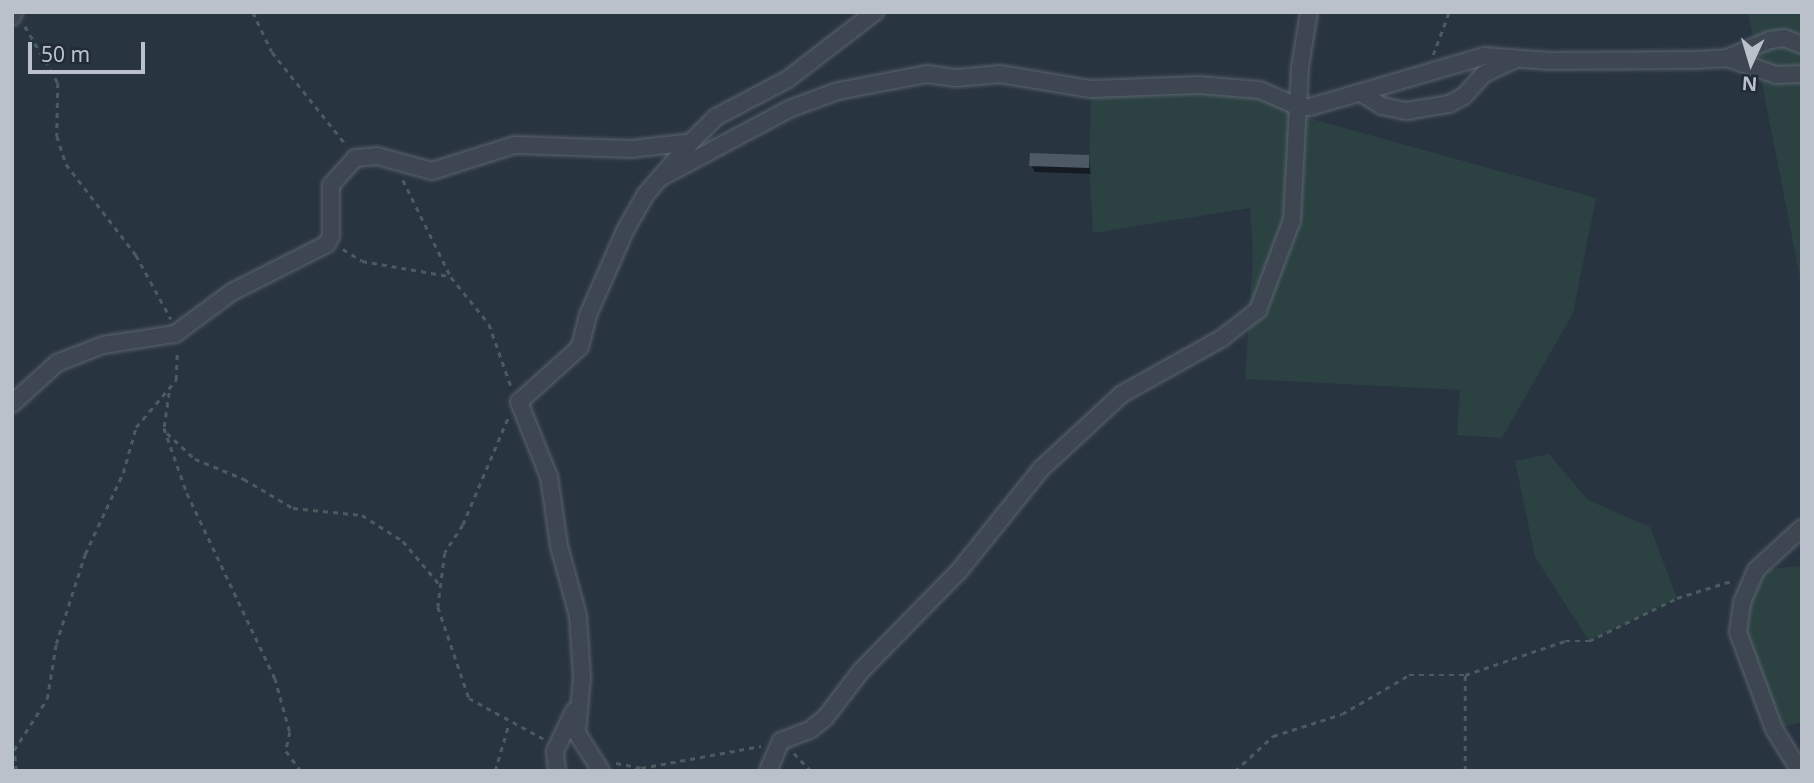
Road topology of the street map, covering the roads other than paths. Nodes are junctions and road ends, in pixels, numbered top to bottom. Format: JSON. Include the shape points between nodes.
{"nodes":[{"id":1,"x":876,"y":12,"type":"edge"},
{"id":2,"x":1309,"y":12,"type":"edge"},
{"id":3,"x":1802,"y":45,"type":"edge"},
{"id":4,"x":1727,"y":58,"type":"junction"},
{"id":5,"x":1517,"y":59,"type":"junction"},
{"id":6,"x":1802,"y":74,"type":"edge"},
{"id":7,"x":1361,"y":93,"type":"junction"},
{"id":8,"x":1299,"y":107,"type":"junction"},
{"id":9,"x":737,"y":134,"type":"junction"},
{"id":10,"x":690,"y":143,"type":"junction"},
{"id":11,"x":660,"y":178,"type":"junction"},
{"id":12,"x":12,"y":404,"type":"edge"},
{"id":13,"x":1802,"y":528,"type":"edge"},
{"id":14,"x":580,"y":696,"type":"junction"},
{"id":15,"x":557,"y":771,"type":"edge"},
{"id":16,"x":601,"y":771,"type":"edge"},
{"id":17,"x":768,"y":771,"type":"edge"},
{"id":18,"x":1800,"y":771,"type":"edge"}],
"edges":[{"from":1,"to":10,"type":"street","via":[[788,79],[716,117]]},
{"from":2,"to":8,"type":"street"},
{"from":3,"to":4,"type":"street","via":[[1784,38],[1770,40]]},
{"from":4,"to":5,"type":"street"},
{"from":4,"to":6,"type":"street","via":[[1776,75]]},
{"from":5,"to":7,"type":"street","via":[[1461,60]]},
{"from":5,"to":7,"type":"street","via":[[1484,74],[1464,96],[1449,104],[1406,111],[1382,106]]},
{"from":7,"to":8,"type":"street"},
{"from":8,"to":9,"type":"street","via":[[1260,90],[1199,85],[1091,89],[1000,74],[956,78],[927,74],[838,91]]},
{"from":8,"to":17,"type":"street","via":[[1292,220],[1258,310],[1222,338],[1122,394],[1041,469],[958,571],[861,671],[825,718],[810,730],[781,741]]},
{"from":9,"to":10,"type":"street"},
{"from":9,"to":11,"type":"street"},
{"from":10,"to":11,"type":"street"},
{"from":10,"to":12,"type":"street","via":[[631,149],[515,145],[432,172],[377,156],[352,160],[331,185],[327,244],[232,292],[175,334],[82,352],[57,363]]},
{"from":11,"to":14,"type":"street","via":[[626,229],[588,315],[580,347],[519,402],[549,477],[559,546],[579,616]]},
{"from":13,"to":18,"type":"street","via":[[1756,569],[1742,602],[1738,632],[1774,729]]},
{"from":14,"to":15,"type":"street","via":[[558,744]]},
{"from":14,"to":16,"type":"street","via":[[577,733]]}]}
